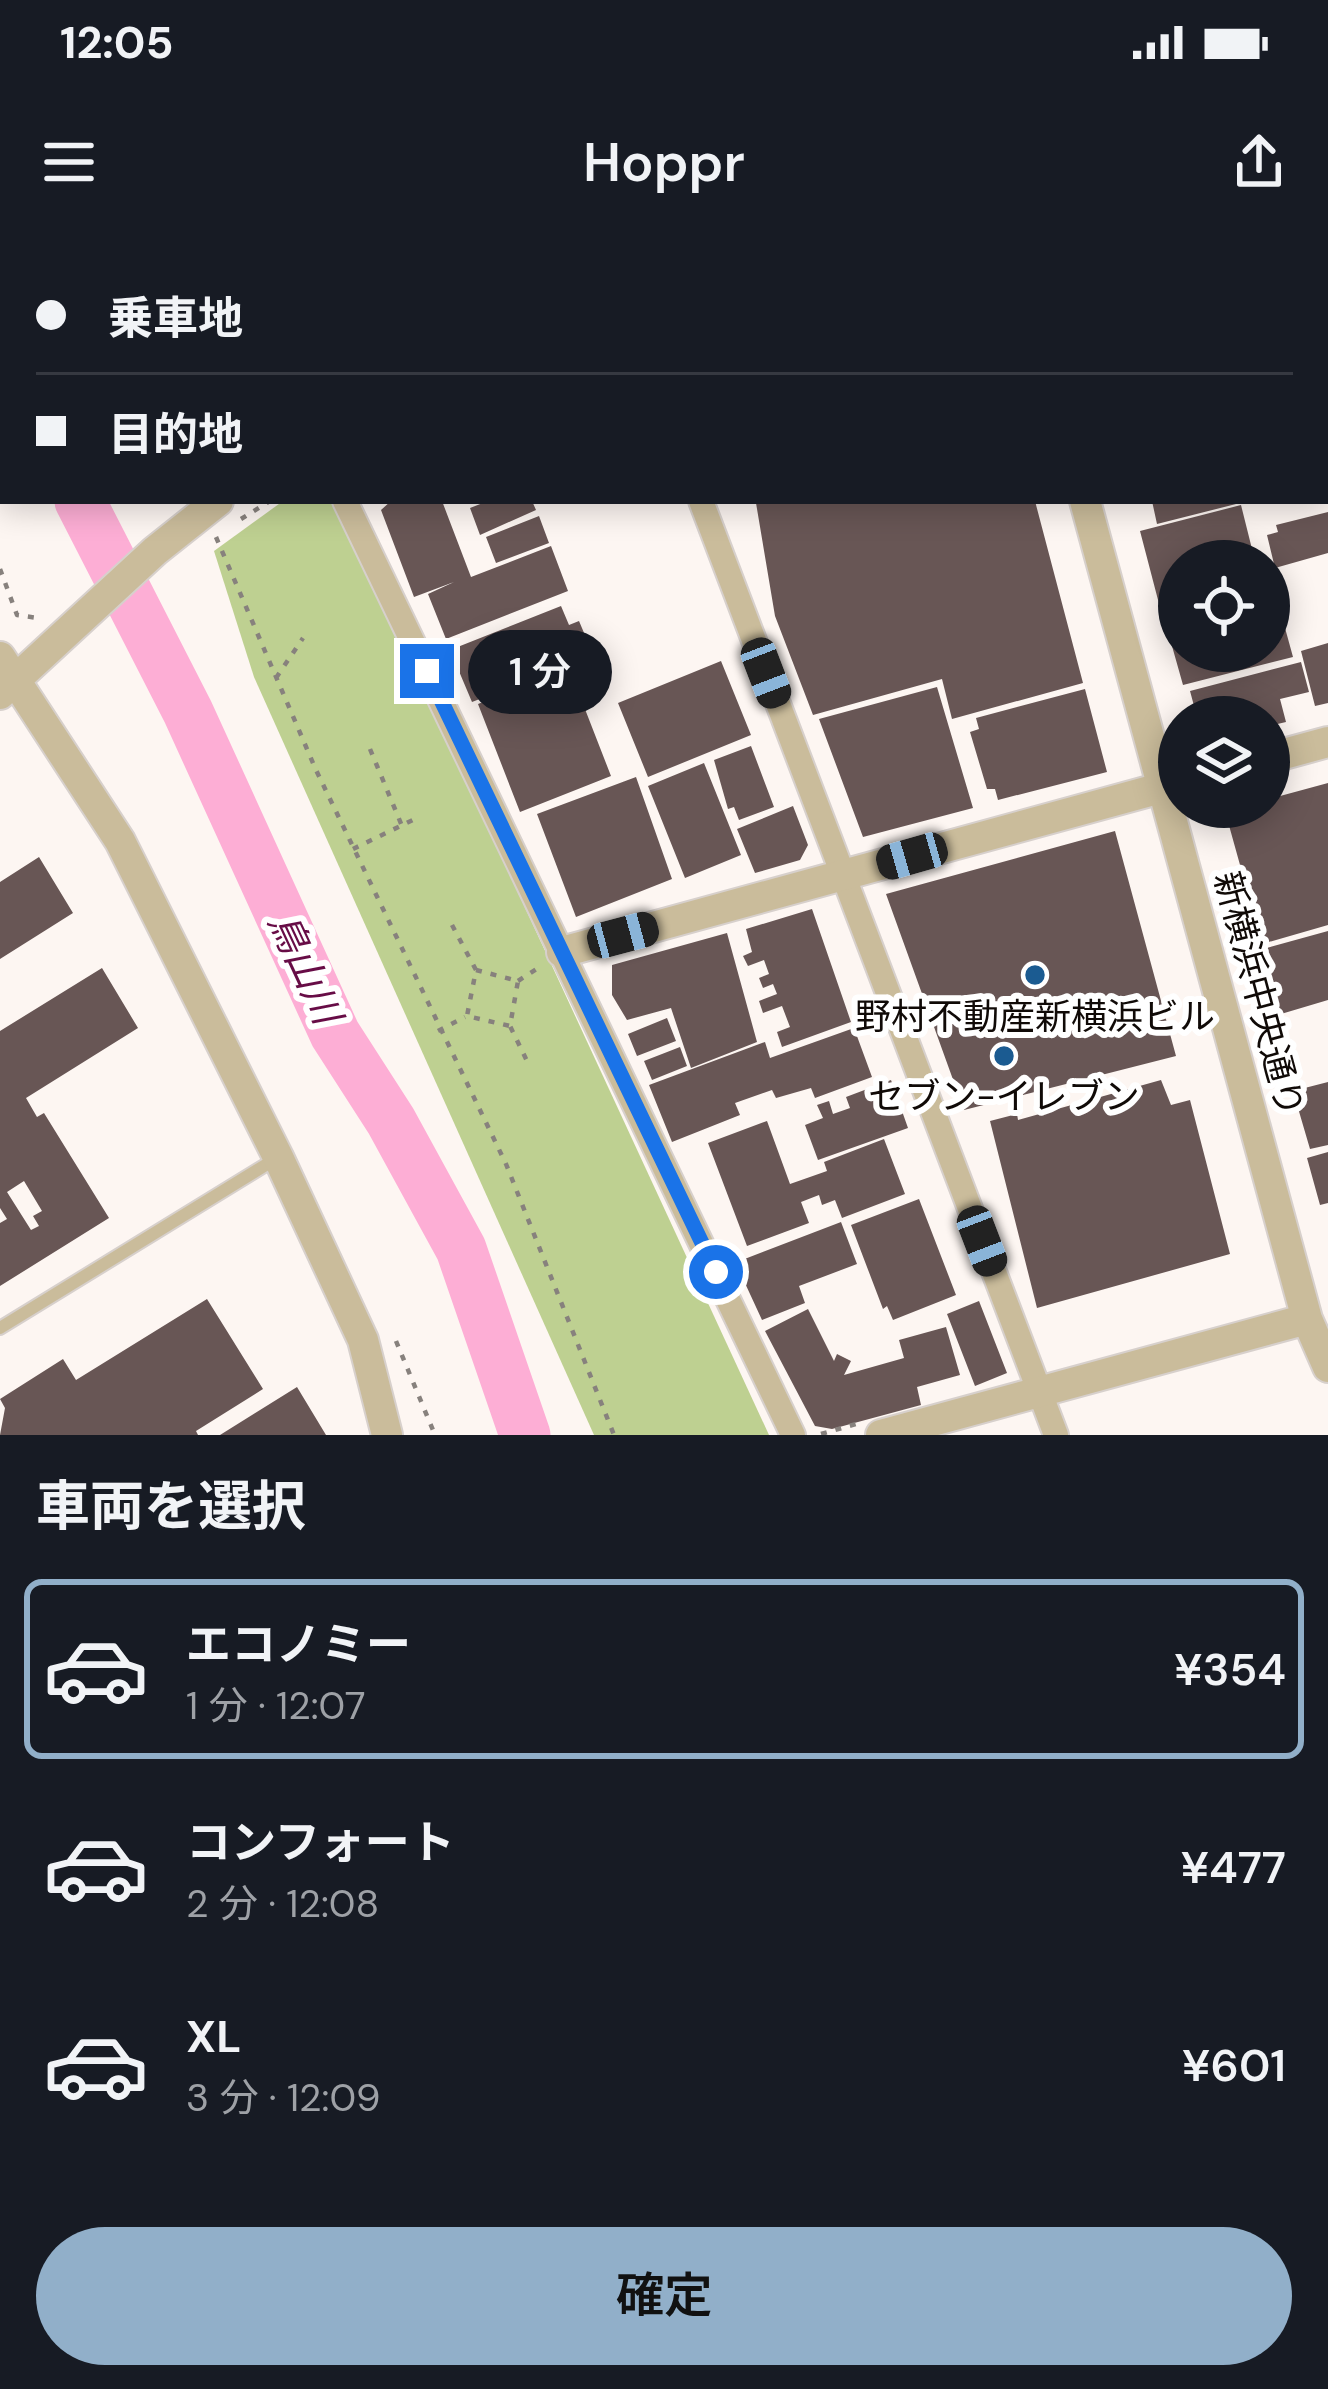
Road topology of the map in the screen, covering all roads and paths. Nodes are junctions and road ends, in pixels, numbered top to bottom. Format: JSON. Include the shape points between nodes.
{"nodes":[{"id":1,"x":216,"y":504,"type":"edge"},
{"id":2,"x":346,"y":504,"type":"edge"},
{"id":3,"x":702,"y":504,"type":"edge"},
{"id":4,"x":1086,"y":504,"type":"edge"},
{"id":5,"x":204,"y":528,"type":"junction"},
{"id":6,"x":0,"y":569,"type":"edge"},
{"id":7,"x":50,"y":628,"type":"junction"},
{"id":8,"x":304,"y":638,"type":"dead end"},
{"id":9,"x":5,"y":677,"type":"edge"},
{"id":10,"x":276,"y":678,"type":"junction"},
{"id":11,"x":1158,"y":742,"type":"edge"},
{"id":12,"x":1328,"y":742,"type":"edge"},
{"id":13,"x":370,"y":749,"type":"dead end"},
{"id":14,"x":1290,"y":752,"type":"edge"},
{"id":15,"x":1158,"y":789,"type":"edge"},
{"id":16,"x":419,"y":817,"type":"dead end"},
{"id":17,"x":402,"y":826,"type":"junction"},
{"id":18,"x":1182,"y":828,"type":"edge"},
{"id":19,"x":353,"y":849,"type":"junction"},
{"id":20,"x":844,"y":875,"type":"junction"},
{"id":21,"x":452,"y":925,"type":"dead end"},
{"id":22,"x":562,"y":952,"type":"junction"},
{"id":23,"x":476,"y":970,"type":"junction"},
{"id":24,"x":467,"y":1016,"type":"junction"},
{"id":25,"x":510,"y":1026,"type":"junction"},
{"id":26,"x":438,"y":1031,"type":"junction"},
{"id":27,"x":528,"y":1063,"type":"dead end"},
{"id":28,"x":278,"y":1157,"type":"junction"},
{"id":29,"x":1307,"y":1319,"type":"junction"},
{"id":30,"x":0,"y":1328,"type":"edge"},
{"id":31,"x":1328,"y":1366,"type":"edge"},
{"id":32,"x":1039,"y":1391,"type":"junction"},
{"id":33,"x":387,"y":1435,"type":"edge"},
{"id":34,"x":614,"y":1435,"type":"edge"},
{"id":35,"x":794,"y":1435,"type":"edge"},
{"id":36,"x":881,"y":1435,"type":"edge"},
{"id":37,"x":1056,"y":1435,"type":"edge"}],
"edges":[{"from":1,"to":5,"type":"street"},
{"from":2,"to":22,"type":"street"},
{"from":3,"to":20,"type":"street"},
{"from":4,"to":11,"type":"street","name":"新横浜中央通り"},
{"from":5,"to":7,"type":"street"},
{"from":5,"to":10,"type":"path"},
{"from":6,"to":7,"type":"path","via":[[17,615]]},
{"from":7,"to":9,"type":"street"},
{"from":8,"to":10,"type":"path"},
{"from":9,"to":28,"type":"street","via":[[120,842]]},
{"from":10,"to":19,"type":"path"},
{"from":12,"to":14,"type":"street"},
{"from":13,"to":17,"type":"path"},
{"from":15,"to":20,"type":"street"},
{"from":16,"to":17,"type":"path"},
{"from":17,"to":19,"type":"path"},
{"from":18,"to":29,"type":"street","name":"新横浜中央通り"},
{"from":19,"to":26,"type":"path"},
{"from":20,"to":22,"type":"street"},
{"from":20,"to":32,"type":"street"},
{"from":21,"to":23,"type":"path"},
{"from":22,"to":35,"type":"street"},
{"from":23,"to":24,"type":"path"},
{"from":23,"to":25,"type":"path","via":[[518,981]]},
{"from":24,"to":25,"type":"path"},
{"from":24,"to":26,"type":"path"},
{"from":25,"to":27,"type":"path"},
{"from":26,"to":34,"type":"path","via":[[506,1164]]},
{"from":28,"to":30,"type":"lane"},
{"from":28,"to":33,"type":"street","via":[[363,1340]]},
{"from":29,"to":31,"type":"street","name":"新横浜中央通り"},
{"from":29,"to":32,"type":"street"},
{"from":32,"to":36,"type":"street"},
{"from":32,"to":37,"type":"street"}]}
